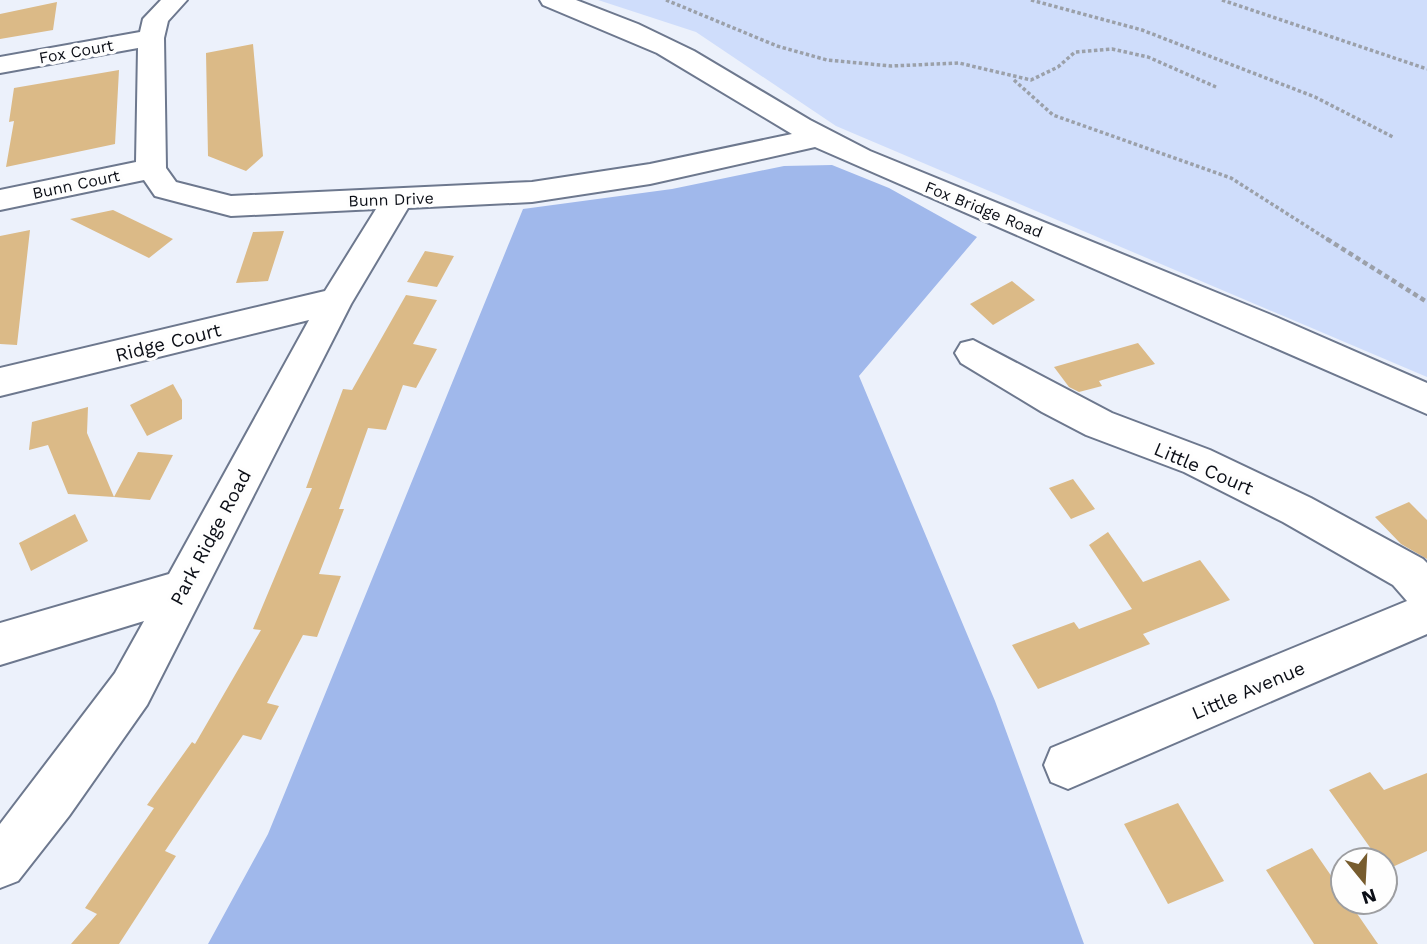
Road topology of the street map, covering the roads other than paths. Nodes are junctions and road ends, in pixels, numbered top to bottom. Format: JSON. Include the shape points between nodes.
{"nodes":[{"id":1,"x":175,"y":0,"type":"edge"},
{"id":2,"x":552,"y":0,"type":"edge"},
{"id":3,"x":151,"y":38,"type":"junction"},
{"id":4,"x":0,"y":65,"type":"edge"},
{"id":5,"x":816,"y":138,"type":"junction"},
{"id":6,"x":151,"y":169,"type":"junction"},
{"id":7,"x":399,"y":198,"type":"junction"},
{"id":8,"x":0,"y":200,"type":"edge"},
{"id":9,"x":336,"y":301,"type":"junction"},
{"id":10,"x":974,"y":353,"type":"dead end"},
{"id":11,"x":0,"y":382,"type":"edge"},
{"id":12,"x":1427,"y":398,"type":"edge"},
{"id":13,"x":181,"y":590,"type":"junction"},
{"id":14,"x":1427,"y":592,"type":"edge"},
{"id":15,"x":1427,"y":612,"type":"edge"},
{"id":16,"x":0,"y":644,"type":"edge"},
{"id":17,"x":1068,"y":765,"type":"dead end"},
{"id":18,"x":0,"y":863,"type":"edge"}],
"edges":[{"from":1,"to":3,"type":"street","via":[[156,19]]},
{"from":2,"to":5,"type":"street","name":"Fox Bridge Road","via":[[606,18],[702,66]]},
{"from":3,"to":4,"type":"street","name":"Fox Court"},
{"from":3,"to":6,"type":"street"},
{"from":5,"to":7,"type":"street","name":"Bunn Drive","via":[[650,174],[532,192]]},
{"from":5,"to":12,"type":"street","name":"Fox Bridge Road"},
{"from":6,"to":7,"type":"street","name":"Bunn Drive","via":[[166,189],[231,206]]},
{"from":6,"to":8,"type":"street","name":"Bunn Court"},
{"from":7,"to":9,"type":"street","name":"Park Ridge Road"},
{"from":9,"to":11,"type":"street","name":"Ridge Court"},
{"from":9,"to":13,"type":"street","name":"Park Ridge Road"},
{"from":10,"to":14,"type":"street","name":"Little Court","via":[[1099,424],[1197,461],[1297,510],[1408,572]]},
{"from":13,"to":16,"type":"street"},
{"from":13,"to":18,"type":"street","name":"Park Ridge Road","via":[[131,689]]},
{"from":15,"to":17,"type":"street","name":"Little Avenue"}]}
